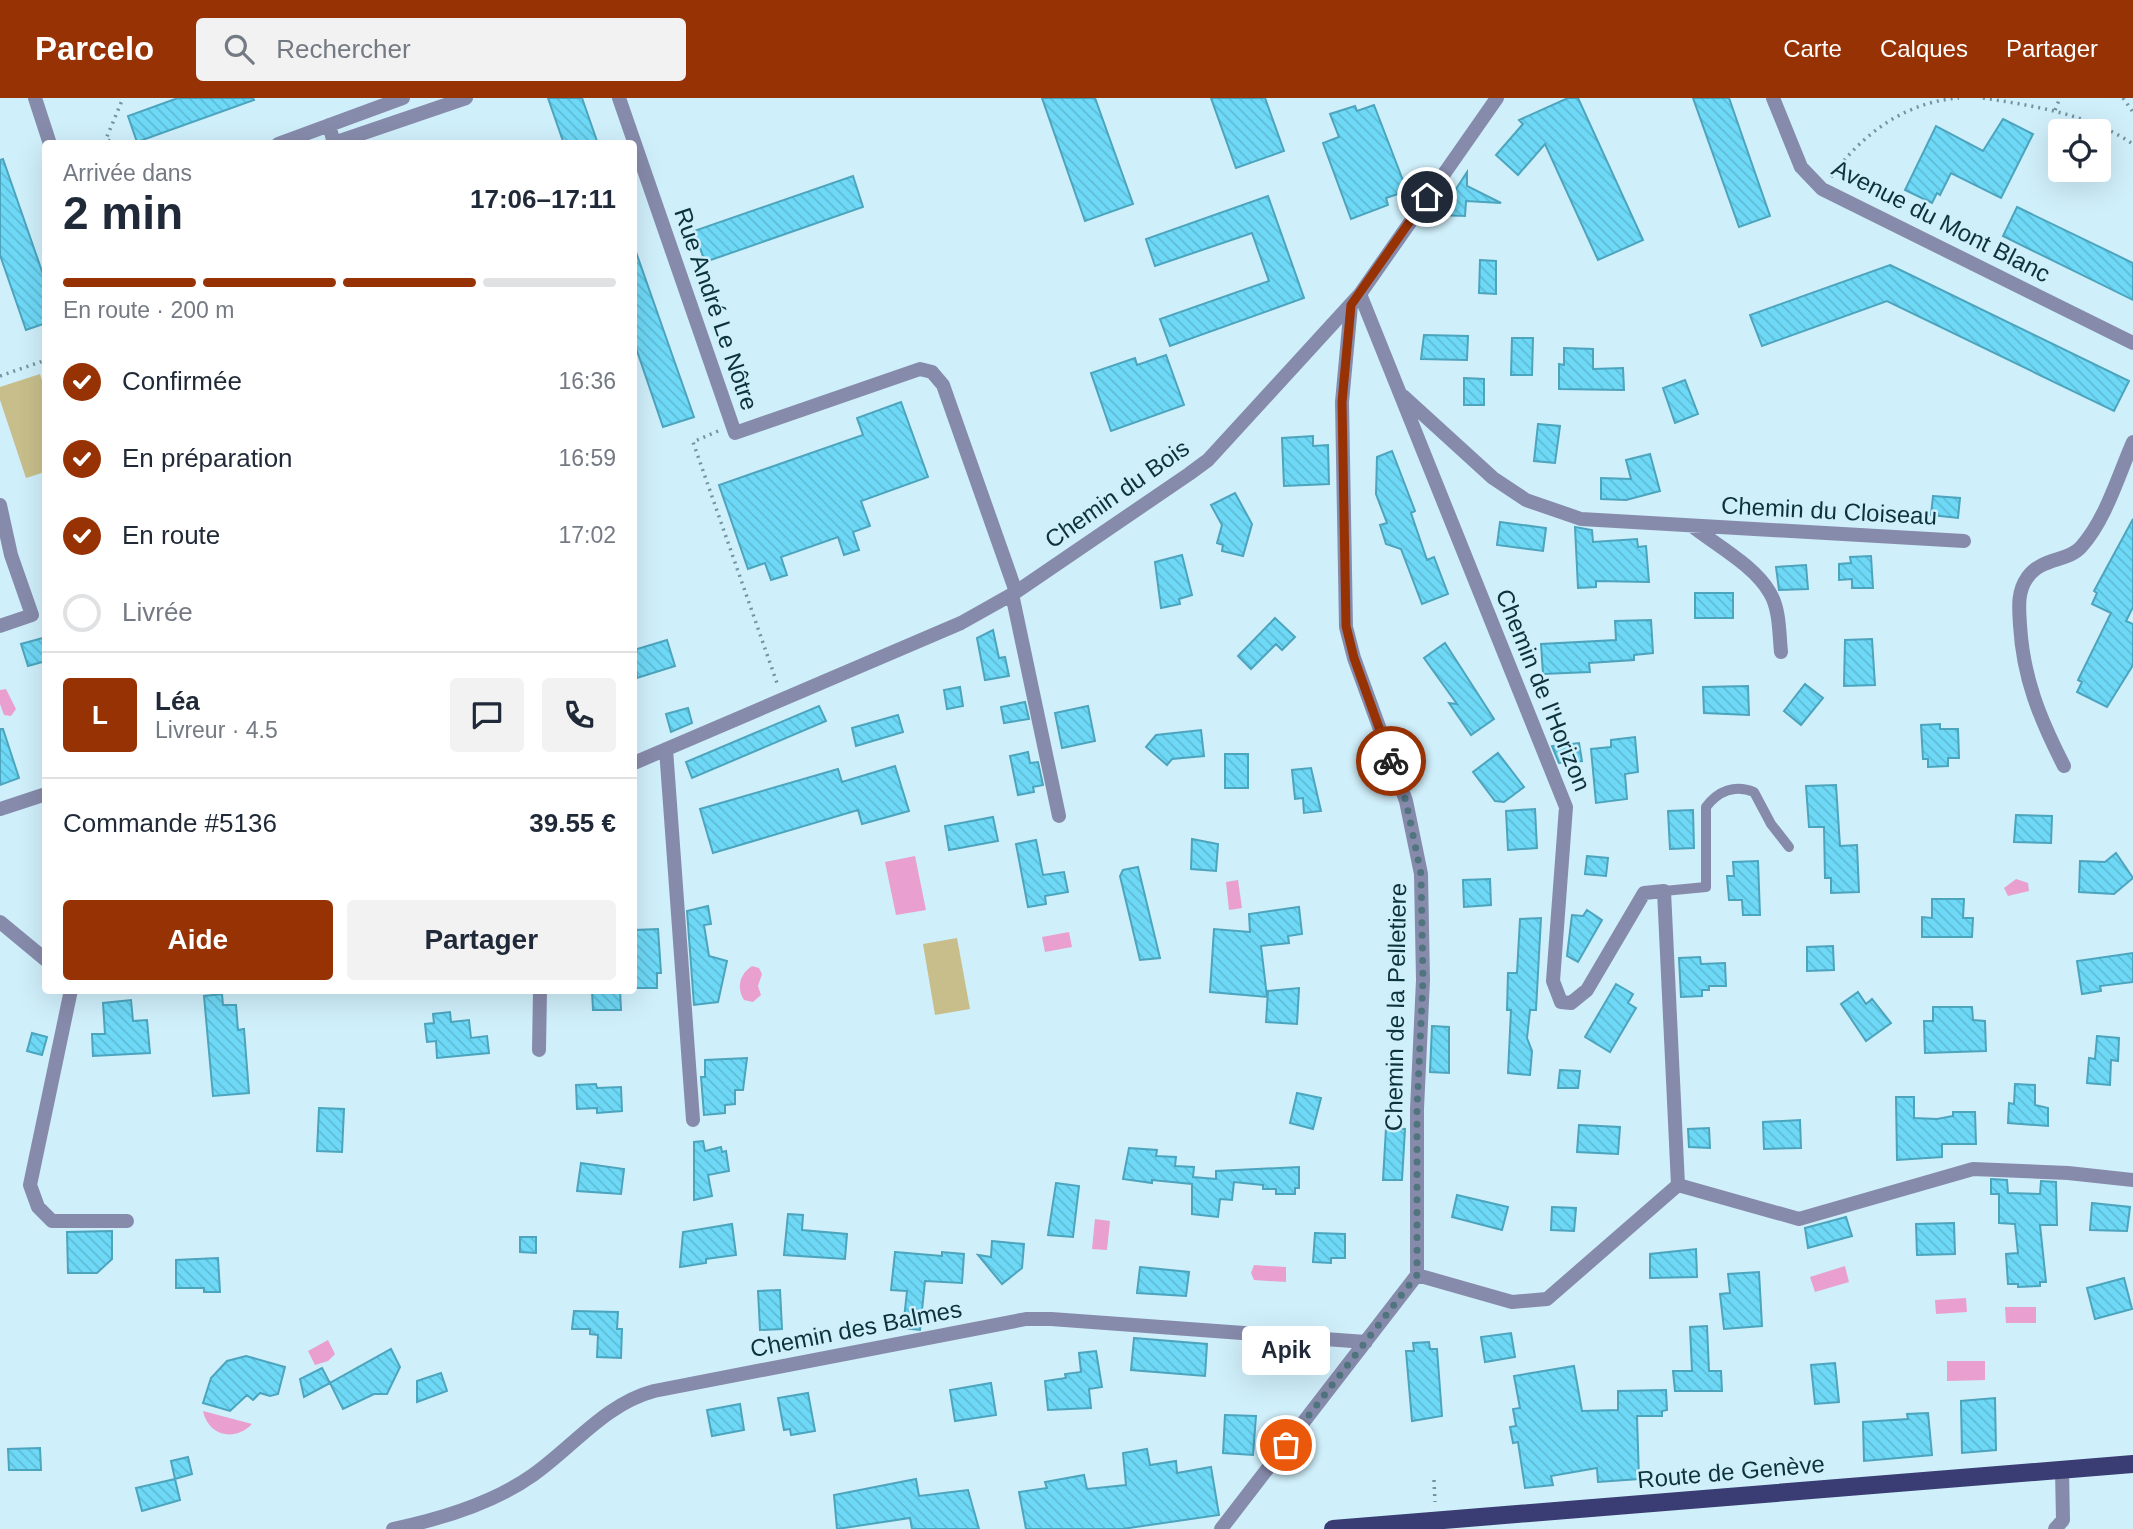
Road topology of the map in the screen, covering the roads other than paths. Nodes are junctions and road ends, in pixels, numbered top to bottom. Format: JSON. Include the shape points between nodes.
{"nodes":[{"id":1,"x":35,"y":98,"type":"edge"},
{"id":2,"x":403,"y":98,"type":"edge"},
{"id":3,"x":466,"y":98,"type":"edge"},
{"id":4,"x":619,"y":98,"type":"edge"},
{"id":5,"x":1497,"y":98,"type":"edge"},
{"id":6,"x":1773,"y":98,"type":"edge"},
{"id":7,"x":329,"y":125,"type":"junction"},
{"id":8,"x":49,"y":140,"type":"edge"},
{"id":9,"x":289,"y":140,"type":"edge"},
{"id":10,"x":333,"y":140,"type":"edge"},
{"id":11,"x":343,"y":140,"type":"edge"},
{"id":12,"x":634,"y":140,"type":"edge"},
{"id":13,"x":637,"y":150,"type":"edge"},
{"id":14,"x":1355,"y":299,"type":"junction"},
{"id":15,"x":2133,"y":342,"type":"edge"},
{"id":16,"x":1399,"y":392,"type":"junction"},
{"id":17,"x":2133,"y":442,"type":"edge"},
{"id":18,"x":0,"y":505,"type":"edge"},
{"id":19,"x":1692,"y":526,"type":"junction"},
{"id":20,"x":1964,"y":541,"type":"dead end"},
{"id":21,"x":1014,"y":593,"type":"junction"},
{"id":22,"x":39,"y":613,"type":"edge"},
{"id":23,"x":0,"y":626,"type":"edge"},
{"id":24,"x":1781,"y":652,"type":"dead end"},
{"id":25,"x":666,"y":750,"type":"junction"},
{"id":26,"x":637,"y":762,"type":"edge"},
{"id":27,"x":2064,"y":766,"type":"dead end"},
{"id":28,"x":42,"y":795,"type":"edge"},
{"id":29,"x":0,"y":808,"type":"edge"},
{"id":30,"x":1059,"y":816,"type":"dead end"},
{"id":31,"x":1789,"y":847,"type":"dead end"},
{"id":32,"x":1664,"y":891,"type":"junction"},
{"id":33,"x":0,"y":922,"type":"edge"},
{"id":34,"x":42,"y":958,"type":"edge"},
{"id":35,"x":70,"y":994,"type":"edge"},
{"id":36,"x":540,"y":994,"type":"edge"},
{"id":37,"x":540,"y":1049,"type":"dead end"},
{"id":38,"x":692,"y":1120,"type":"dead end"},
{"id":39,"x":2133,"y":1180,"type":"edge"},
{"id":40,"x":1678,"y":1185,"type":"junction"},
{"id":41,"x":127,"y":1221,"type":"dead end"},
{"id":42,"x":1417,"y":1275,"type":"junction"},
{"id":43,"x":1366,"y":1342,"type":"junction"},
{"id":44,"x":2133,"y":1464,"type":"edge"},
{"id":45,"x":2062,"y":1470,"type":"junction"},
{"id":46,"x":1389,"y":1527,"type":"edge"},
{"id":47,"x":393,"y":1529,"type":"edge"},
{"id":48,"x":1221,"y":1529,"type":"edge"},
{"id":49,"x":1333,"y":1529,"type":"edge"},
{"id":50,"x":2054,"y":1529,"type":"edge"}],
"edges":[{"from":1,"to":8,"type":"street"},
{"from":2,"to":7,"type":"street"},
{"from":3,"to":11,"type":"street"},
{"from":4,"to":12,"type":"street","name":"Rue André Le Nôtre"},
{"from":5,"to":14,"type":"street","name":"Chemin du Bois"},
{"from":6,"to":15,"type":"street","name":"Avenue du Mont Blanc","via":[[1796,159],[1822,189]]},
{"from":7,"to":9,"type":"street"},
{"from":7,"to":10,"type":"street"},
{"from":13,"to":21,"type":"street","name":"Rue André Le Nôtre","via":[[735,433],[920,369],[932,372],[943,385]]},
{"from":14,"to":16,"type":"street","name":"Chemin de l'Horizon"},
{"from":14,"to":21,"type":"street","name":"Chemin du Bois","via":[[1208,460]]},
{"from":14,"to":42,"type":"street","name":"Chemin de la Pelletiere","via":[[1342,402],[1346,626],[1406,801],[1421,874]]},
{"from":16,"to":19,"type":"street","name":"Chemin du Cloiseau","via":[[1493,478],[1527,500],[1581,519]]},
{"from":16,"to":32,"type":"street","name":"Chemin de l'Horizon","via":[[1566,807],[1553,981],[1561,1002],[1571,1003],[1587,990],[1644,893]]},
{"from":17,"to":27,"type":"street","via":[[2092,533],[2078,551],[2038,566],[2019,596],[2027,683]]},
{"from":18,"to":22,"type":"street","via":[[11,555]]},
{"from":19,"to":20,"type":"street","name":"Chemin du Cloiseau"},
{"from":19,"to":24,"type":"street","name":"Chemin du Cloiseau","via":[[1741,564],[1770,594]]},
{"from":21,"to":25,"type":"street","name":"Chemin du Bois","via":[[939,634]]},
{"from":21,"to":30,"type":"street"},
{"from":22,"to":23,"type":"street"},
{"from":25,"to":26,"type":"street","name":"Chemin du Bois"},
{"from":25,"to":38,"type":"street"},
{"from":28,"to":29,"type":"street"},
{"from":31,"to":32,"type":"lane","via":[[1754,792],[1745,788],[1723,791],[1706,807],[1706,887]]},
{"from":32,"to":40,"type":"street"},
{"from":33,"to":34,"type":"street"},
{"from":35,"to":41,"type":"street","via":[[30,1185],[38,1208],[52,1221]]},
{"from":36,"to":37,"type":"street"},
{"from":39,"to":40,"type":"street","via":[[1973,1169],[1799,1219]]},
{"from":40,"to":42,"type":"street","via":[[1547,1299],[1512,1302]]},
{"from":42,"to":43,"type":"street"},
{"from":43,"to":47,"type":"street","name":"Chemin des Balmes","via":[[1026,1319],[634,1396],[531,1477],[479,1504]]},
{"from":43,"to":48,"type":"street"},
{"from":44,"to":45,"type":"main road","name":"Route de Genève"},
{"from":45,"to":46,"type":"main road","name":"Route de Genève"},
{"from":45,"to":50,"type":"street","via":[[2063,1520]]},
{"from":46,"to":49,"type":"main road","name":"Route de Genève"}]}
